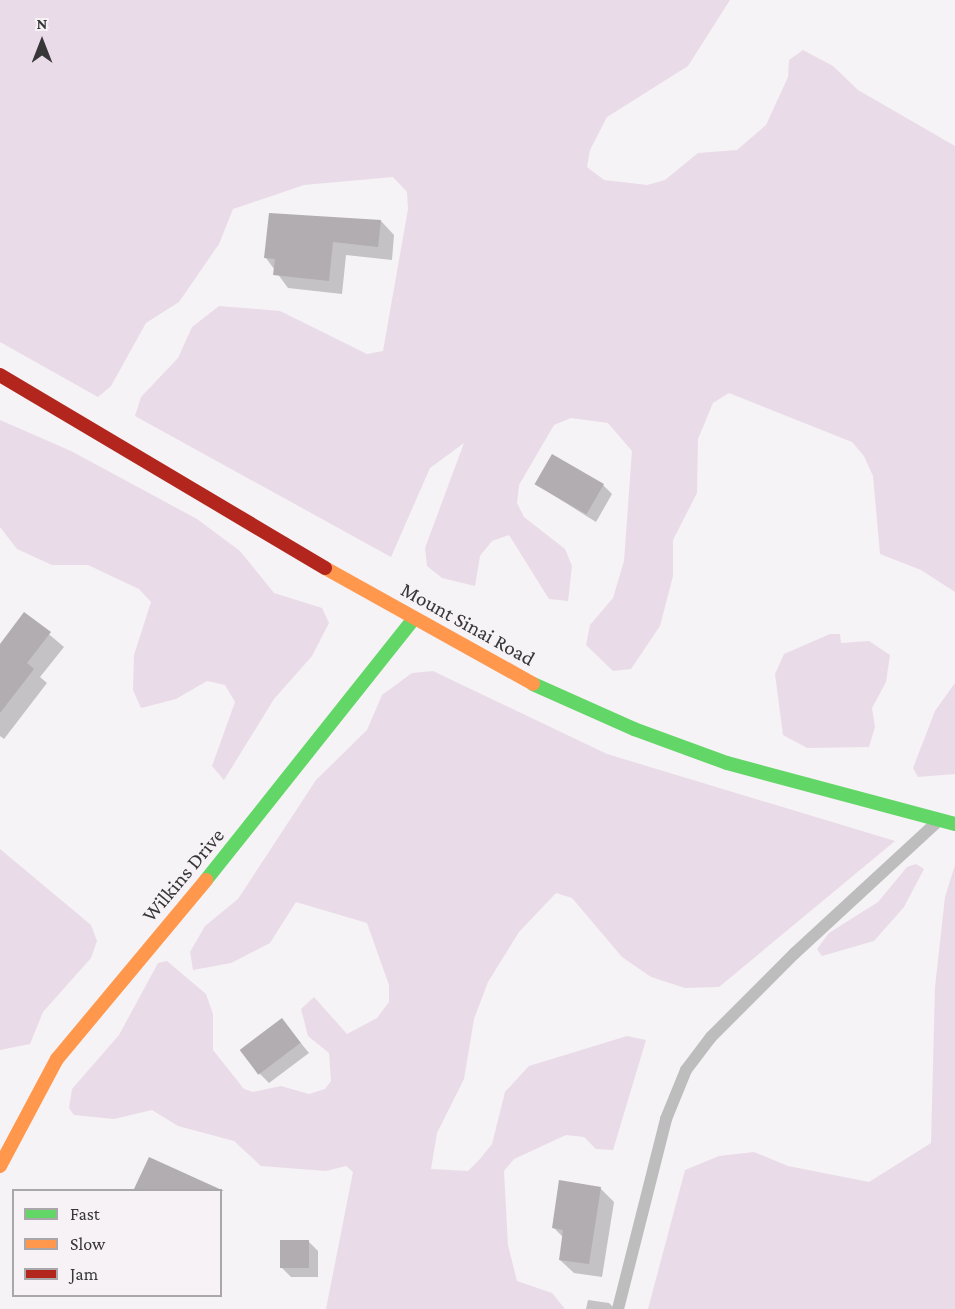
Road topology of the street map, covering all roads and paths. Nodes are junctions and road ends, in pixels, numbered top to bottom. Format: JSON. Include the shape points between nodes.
{"nodes":[{"id":1,"x":0,"y":375,"type":"edge"},
{"id":2,"x":412,"y":620,"type":"junction"},
{"id":3,"x":939,"y":820,"type":"junction"},
{"id":4,"x":955,"y":824,"type":"edge"},
{"id":5,"x":0,"y":1166,"type":"edge"},
{"id":6,"x":618,"y":1309,"type":"edge"}],
"edges":[{"from":1,"to":2,"type":"street","name":"Mount Sinai Road"},
{"from":2,"to":3,"type":"street","name":"Mount Sinai Road","via":[[542,688],[634,729],[727,763]]},
{"from":2,"to":5,"type":"street","name":"Wilkins Drive","via":[[260,816],[57,1059]]},
{"from":3,"to":4,"type":"street","name":"Mount Sinai Road"},
{"from":3,"to":6,"type":"lane","via":[[795,952],[711,1036],[686,1070],[666,1119]]}]}
